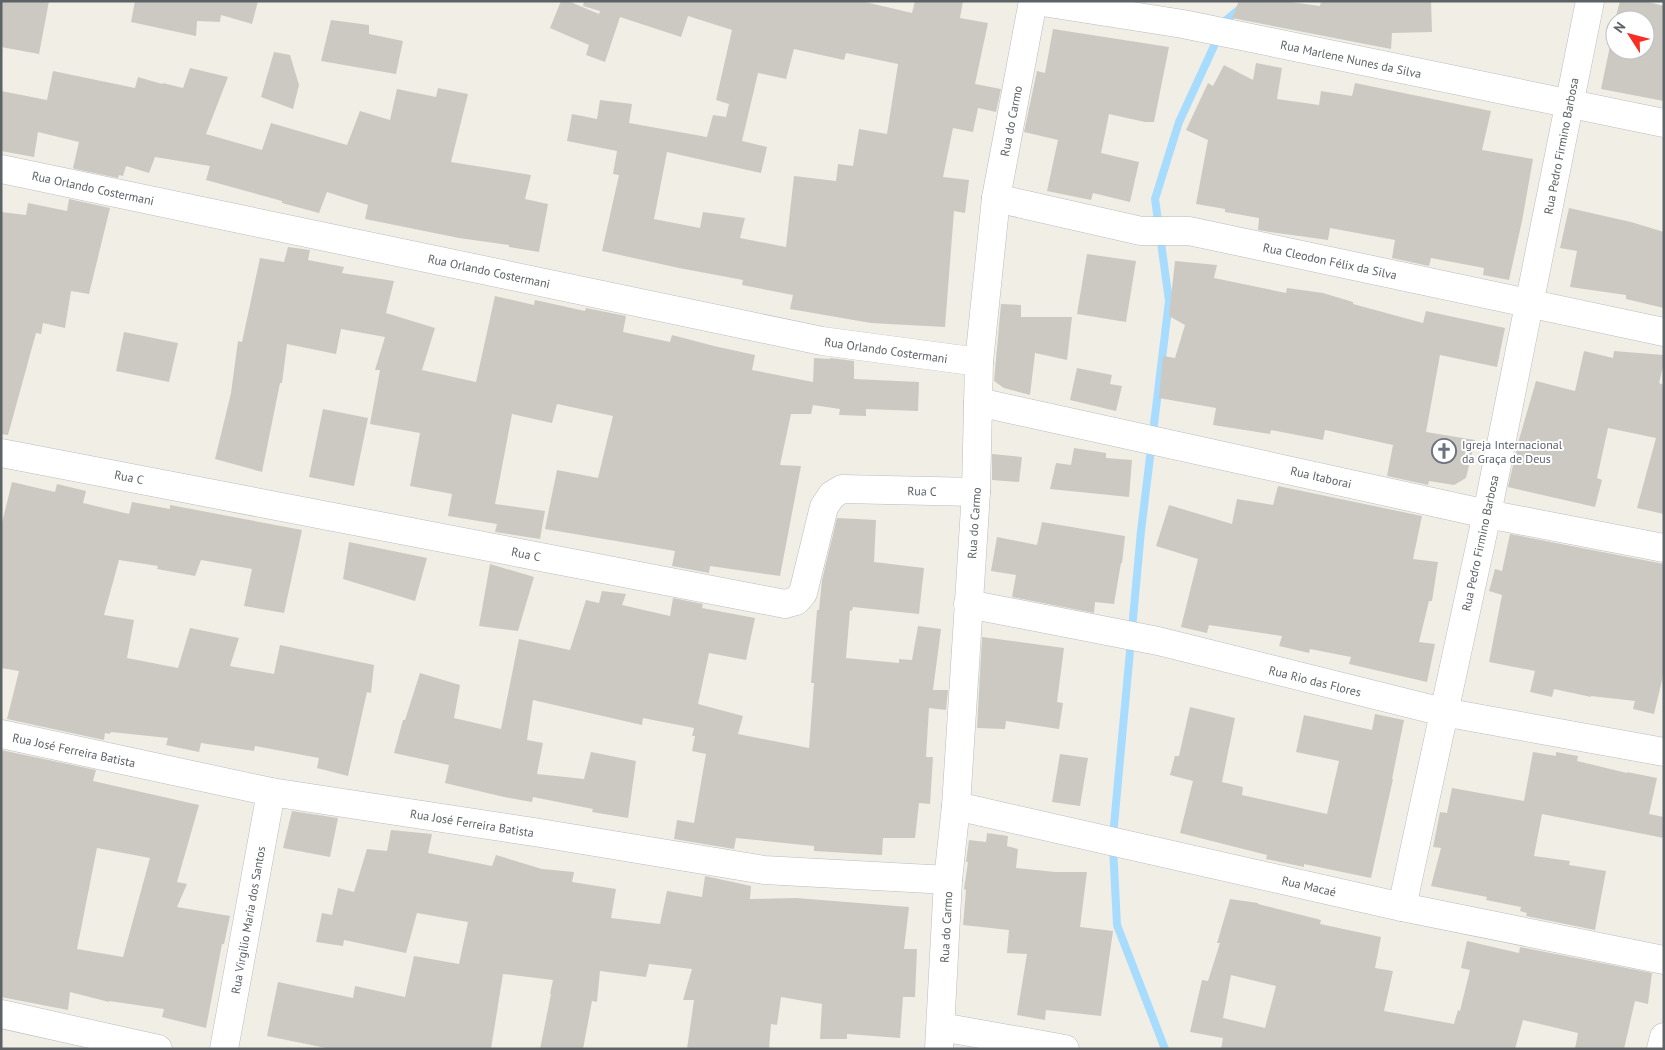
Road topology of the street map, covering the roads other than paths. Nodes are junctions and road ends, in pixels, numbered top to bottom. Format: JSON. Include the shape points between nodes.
{"nodes":[{"id":1,"x":1035,"y":1,"type":"edge"},
{"id":2,"x":1590,"y":1,"type":"edge"},
{"id":3,"x":1568,"y":104,"type":"junction"},
{"id":4,"x":1664,"y":123,"type":"edge"},
{"id":5,"x":1,"y":169,"type":"edge"},
{"id":6,"x":996,"y":198,"type":"junction"},
{"id":7,"x":1530,"y":303,"type":"junction"},
{"id":8,"x":1664,"y":332,"type":"edge"},
{"id":9,"x":978,"y":362,"type":"junction"},
{"id":10,"x":978,"y":402,"type":"junction"},
{"id":11,"x":1,"y":453,"type":"edge"},
{"id":12,"x":976,"y":492,"type":"junction"},
{"id":13,"x":1487,"y":514,"type":"junction"},
{"id":14,"x":1664,"y":548,"type":"edge"},
{"id":15,"x":968,"y":604,"type":"junction"},
{"id":16,"x":1443,"y":712,"type":"junction"},
{"id":17,"x":1,"y":734,"type":"edge"},
{"id":18,"x":1664,"y":752,"type":"edge"},
{"id":19,"x":271,"y":792,"type":"junction"},
{"id":20,"x":956,"y":806,"type":"junction"},
{"id":21,"x":948,"y":880,"type":"junction"},
{"id":22,"x":1402,"y":907,"type":"junction"},
{"id":23,"x":1664,"y":960,"type":"edge"},
{"id":24,"x":1,"y":1014,"type":"edge"},
{"id":25,"x":1664,"y":1037,"type":"edge"},
{"id":26,"x":940,"y":1038,"type":"edge"},
{"id":27,"x":158,"y":1049,"type":"edge"},
{"id":28,"x":224,"y":1049,"type":"edge"},
{"id":29,"x":1065,"y":1049,"type":"edge"},
{"id":30,"x":1661,"y":1049,"type":"edge"}],
"edges":[{"from":1,"to":3,"type":"street","name":"Rua Marlene Nunes da Silva","via":[[1183,24]]},
{"from":1,"to":6,"type":"street","name":"Rua do Carmo"},
{"from":2,"to":3,"type":"street","name":"Rua Pedro Firmino Barbosa"},
{"from":3,"to":4,"type":"street","name":"Rua Marlene Nunes da Silva"},
{"from":3,"to":7,"type":"street","name":"Rua Pedro Firmino Barbosa"},
{"from":5,"to":9,"type":"street","name":"Rua Orlando Costermani","via":[[822,341]]},
{"from":6,"to":7,"type":"street","name":"Rua Cleodon Félix da Silva","via":[[1141,231],[1188,231]]},
{"from":6,"to":9,"type":"street","name":"Rua do Carmo"},
{"from":7,"to":8,"type":"street","name":"Rua Cleodon Félix da Silva"},
{"from":7,"to":13,"type":"street","name":"Rua Pedro Firmino Barbosa"},
{"from":9,"to":10,"type":"street","name":"Rua do Carmo"},
{"from":10,"to":12,"type":"street","name":"Rua do Carmo"},
{"from":10,"to":13,"type":"street","name":"Rua Itaborai"},
{"from":11,"to":12,"type":"street","name":"Rua C","via":[[785,604],[796,601],[803,594],[824,507],[832,495],[842,489]]},
{"from":12,"to":15,"type":"street","name":"Rua do Carmo"},
{"from":13,"to":14,"type":"street","name":"Rua Itaborai"},
{"from":13,"to":16,"type":"street","name":"Rua Pedro Firmino Barbosa"},
{"from":15,"to":16,"type":"street","name":"Rua Rio das Flores","via":[[1158,641]]},
{"from":15,"to":20,"type":"street","name":"Rua do Carmo"},
{"from":16,"to":18,"type":"street","name":"Rua Rio das Flores"},
{"from":16,"to":22,"type":"street","name":"Rua Pedro Firmino Barbosa"},
{"from":17,"to":19,"type":"street","name":"Rua José Ferreira Batista"},
{"from":19,"to":21,"type":"street","name":"Rua José Ferreira Batista","via":[[764,870]]},
{"from":19,"to":28,"type":"street","name":"Rua Virgílio Maria dos Santos"},
{"from":20,"to":21,"type":"street","name":"Rua do Carmo"},
{"from":20,"to":22,"type":"street","name":"Rua Macaé"},
{"from":21,"to":26,"type":"street","name":"Rua do Carmo"},
{"from":22,"to":23,"type":"street","name":"Rua Macaé"},
{"from":24,"to":27,"type":"street"},
{"from":25,"to":30,"type":"street"},
{"from":26,"to":29,"type":"street"}]}
